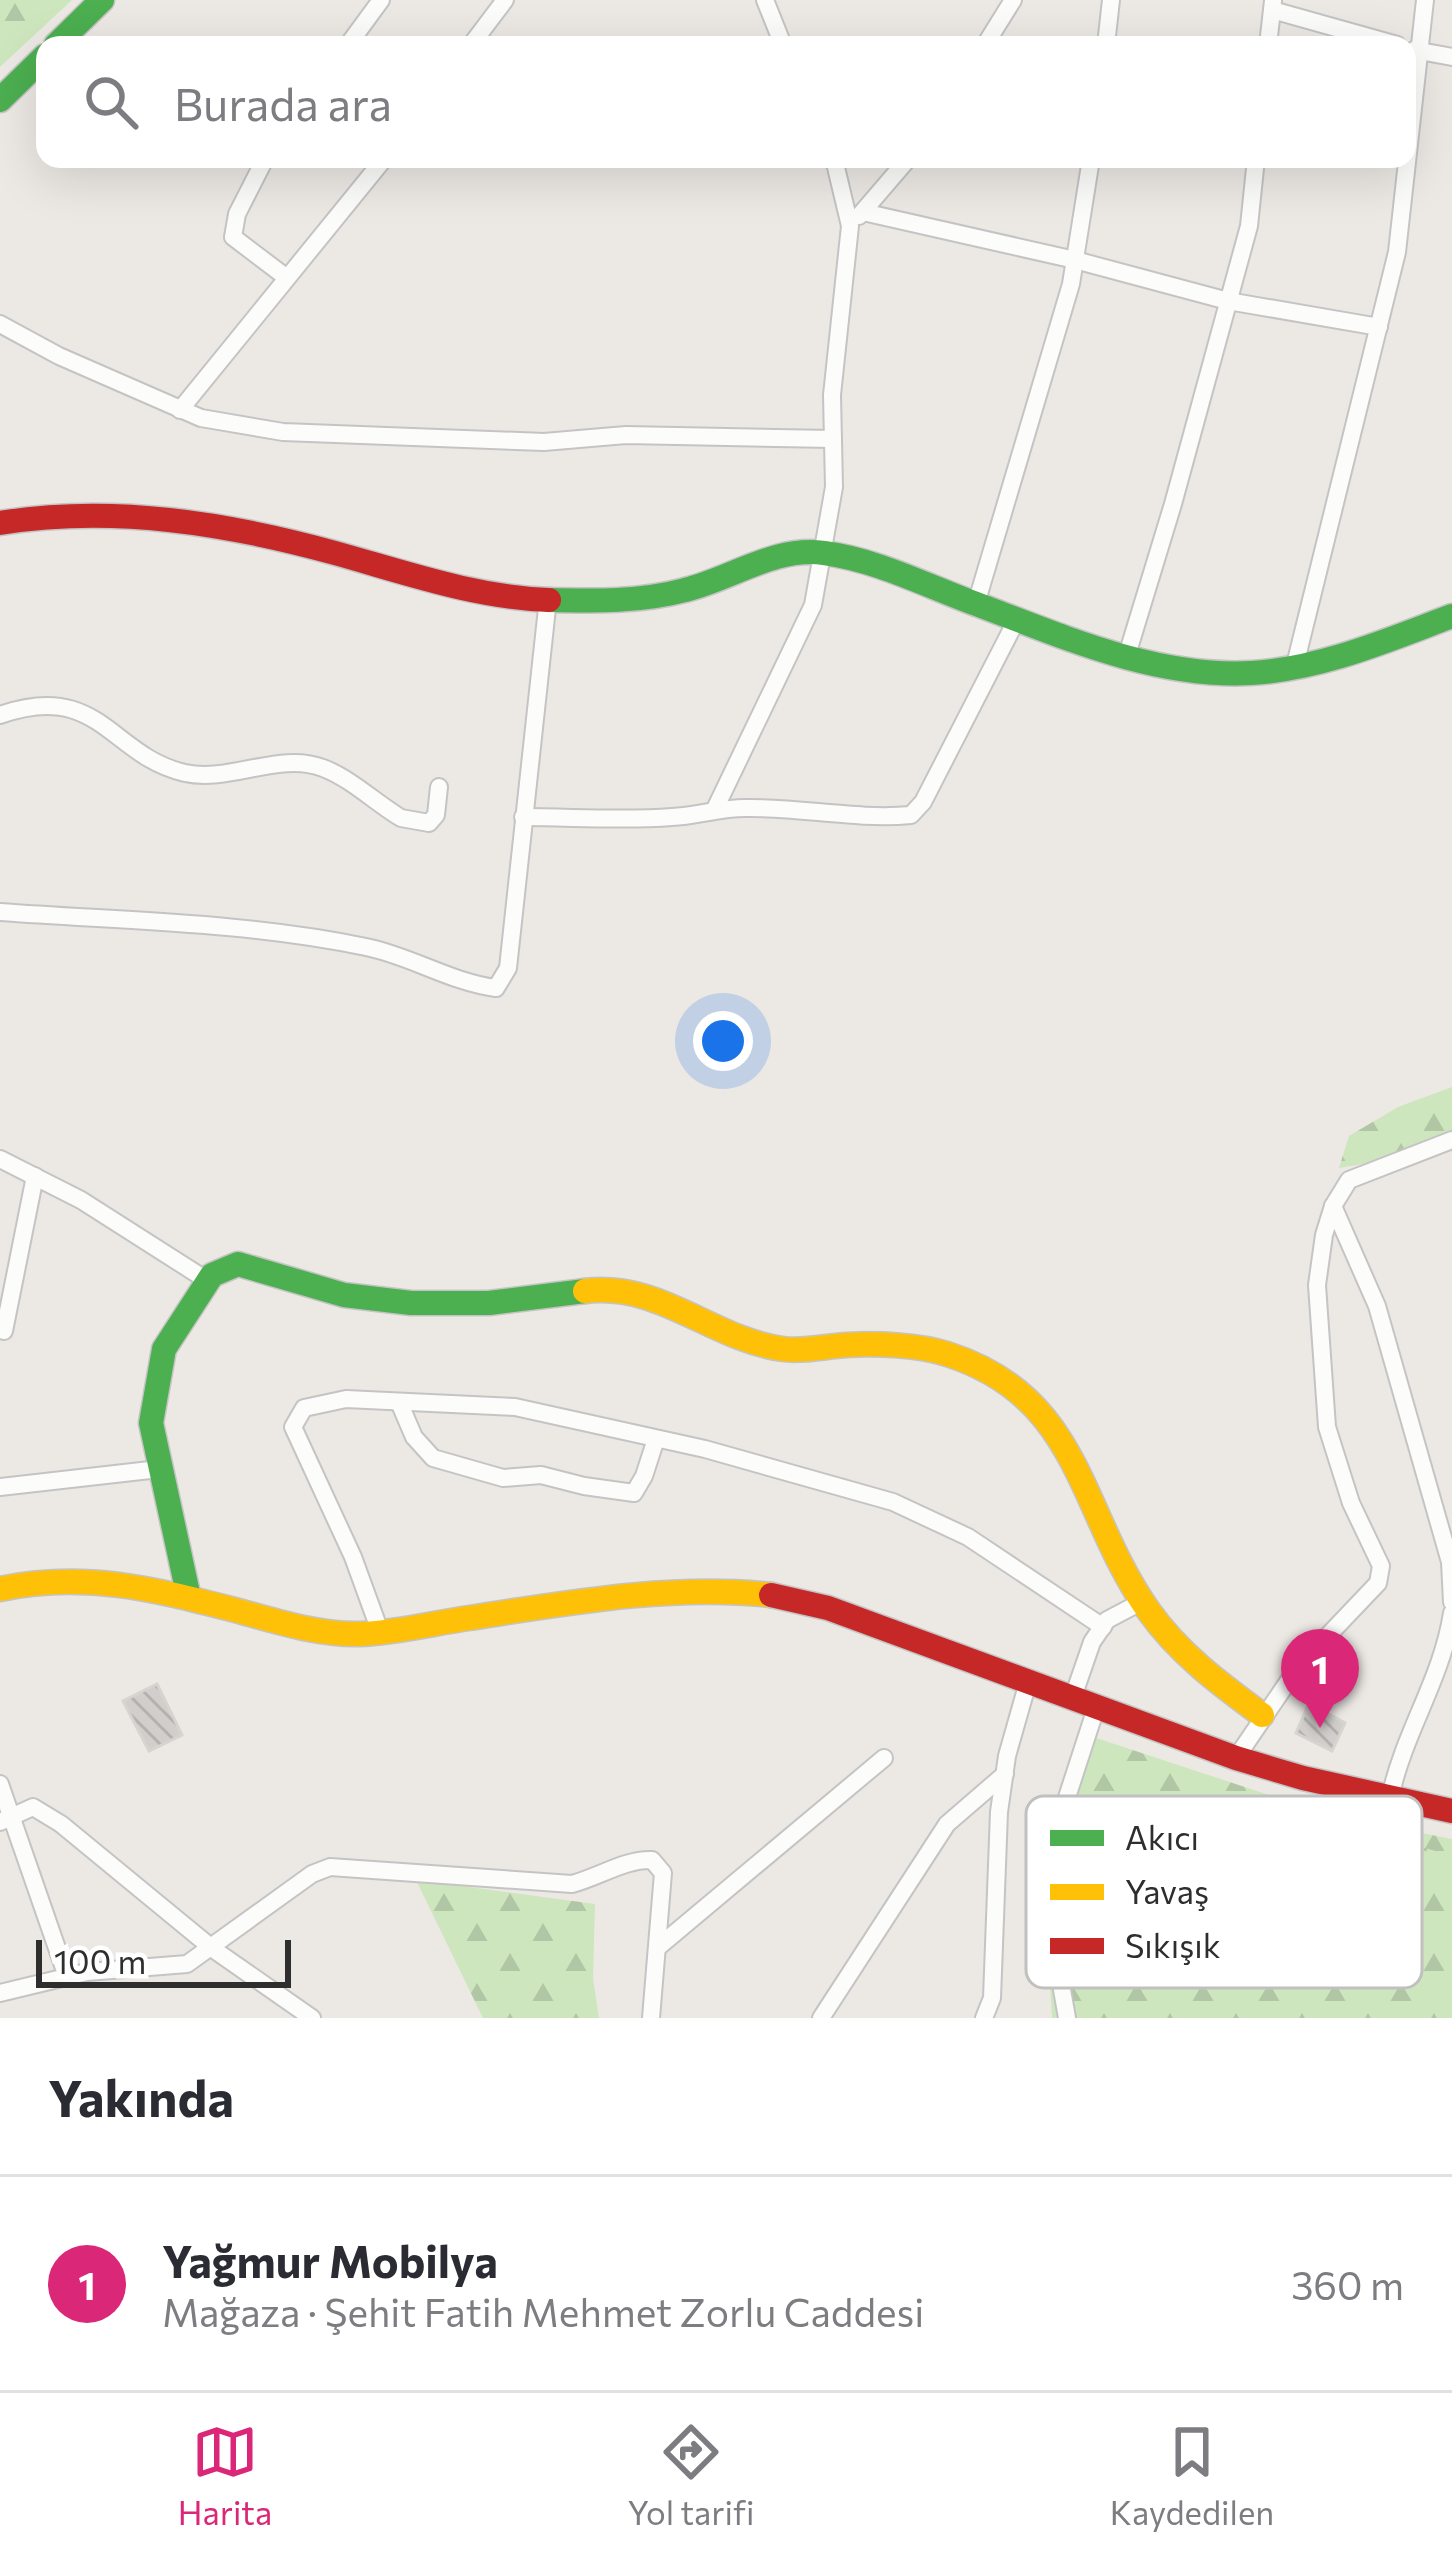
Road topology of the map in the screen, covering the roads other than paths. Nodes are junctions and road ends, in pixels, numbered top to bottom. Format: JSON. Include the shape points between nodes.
{"nodes":[{"id":1,"x":102,"y":0,"type":"edge"},
{"id":2,"x":381,"y":0,"type":"edge"},
{"id":3,"x":506,"y":0,"type":"edge"},
{"id":4,"x":765,"y":0,"type":"edge"},
{"id":5,"x":1013,"y":0,"type":"edge"},
{"id":6,"x":1112,"y":0,"type":"edge"},
{"id":7,"x":1425,"y":0,"type":"edge"},
{"id":8,"x":1272,"y":5,"type":"edge"},
{"id":9,"x":65,"y":36,"type":"edge"},
{"id":10,"x":355,"y":36,"type":"edge"},
{"id":11,"x":478,"y":36,"type":"edge"},
{"id":12,"x":779,"y":36,"type":"edge"},
{"id":13,"x":991,"y":36,"type":"edge"},
{"id":14,"x":1107,"y":36,"type":"edge"},
{"id":15,"x":1269,"y":36,"type":"edge"},
{"id":16,"x":1369,"y":36,"type":"edge"},
{"id":17,"x":1416,"y":38,"type":"edge"},
{"id":18,"x":1416,"y":51,"type":"edge"},
{"id":19,"x":1452,"y":57,"type":"edge"},
{"id":20,"x":36,"y":65,"type":"edge"},
{"id":21,"x":0,"y":100,"type":"edge"},
{"id":22,"x":260,"y":168,"type":"edge"},
{"id":23,"x":377,"y":168,"type":"edge"},
{"id":24,"x":837,"y":168,"type":"edge"},
{"id":25,"x":900,"y":168,"type":"edge"},
{"id":26,"x":1090,"y":168,"type":"edge"},
{"id":27,"x":1255,"y":168,"type":"edge"},
{"id":28,"x":1404,"y":168,"type":"edge"},
{"id":29,"x":857,"y":219,"type":"junction"},
{"id":30,"x":1075,"y":260,"type":"junction"},
{"id":31,"x":287,"y":278,"type":"junction"},
{"id":32,"x":1228,"y":302,"type":"junction"},
{"id":33,"x":0,"y":324,"type":"edge"},
{"id":34,"x":1378,"y":327,"type":"junction"},
{"id":35,"x":180,"y":410,"type":"junction"},
{"id":36,"x":832,"y":439,"type":"junction"},
{"id":37,"x":0,"y":523,"type":"edge"},
{"id":38,"x":821,"y":552,"type":"junction"},
{"id":39,"x":548,"y":599,"type":"junction"},
{"id":40,"x":976,"y":604,"type":"junction"},
{"id":41,"x":1452,"y":616,"type":"edge"},
{"id":42,"x":1017,"y":619,"type":"junction"},
{"id":43,"x":1127,"y":655,"type":"junction"},
{"id":44,"x":1295,"y":665,"type":"junction"},
{"id":45,"x":0,"y":715,"type":"edge"},
{"id":46,"x":439,"y":787,"type":"dead end"},
{"id":47,"x":716,"y":808,"type":"junction"},
{"id":48,"x":523,"y":817,"type":"junction"},
{"id":49,"x":0,"y":912,"type":"edge"},
{"id":50,"x":1452,"y":1139,"type":"edge"},
{"id":51,"x":0,"y":1159,"type":"edge"},
{"id":52,"x":35,"y":1177,"type":"junction"},
{"id":53,"x":1333,"y":1206,"type":"junction"},
{"id":54,"x":208,"y":1281,"type":"junction"},
{"id":55,"x":4,"y":1331,"type":"dead end"},
{"id":56,"x":399,"y":1402,"type":"junction"},
{"id":57,"x":656,"y":1438,"type":"junction"},
{"id":58,"x":160,"y":1469,"type":"junction"},
{"id":59,"x":0,"y":1487,"type":"edge"},
{"id":60,"x":0,"y":1589,"type":"edge"},
{"id":61,"x":189,"y":1598,"type":"junction"},
{"id":62,"x":1143,"y":1600,"type":"junction"},
{"id":63,"x":1452,"y":1602,"type":"edge"},
{"id":64,"x":1452,"y":1613,"type":"edge"},
{"id":65,"x":1102,"y":1627,"type":"junction"},
{"id":66,"x":381,"y":1634,"type":"junction"},
{"id":67,"x":1028,"y":1682,"type":"junction"},
{"id":68,"x":1084,"y":1702,"type":"junction"},
{"id":69,"x":1262,"y":1714,"type":"junction"},
{"id":70,"x":884,"y":1758,"type":"dead end"},
{"id":71,"x":1236,"y":1758,"type":"junction"},
{"id":72,"x":1005,"y":1774,"type":"junction"},
{"id":73,"x":0,"y":1784,"type":"edge"},
{"id":74,"x":1062,"y":1796,"type":"edge"},
{"id":75,"x":1382,"y":1796,"type":"edge"},
{"id":76,"x":1390,"y":1796,"type":"edge"},
{"id":77,"x":1422,"y":1805,"type":"edge"},
{"id":78,"x":1452,"y":1811,"type":"edge"},
{"id":79,"x":6,"y":1818,"type":"edge"},
{"id":80,"x":657,"y":1948,"type":"junction"},
{"id":81,"x":213,"y":1949,"type":"junction"},
{"id":82,"x":67,"y":1977,"type":"junction"},
{"id":83,"x":1061,"y":1988,"type":"edge"},
{"id":84,"x":0,"y":1993,"type":"edge"},
{"id":85,"x":312,"y":2018,"type":"edge"},
{"id":86,"x":651,"y":2018,"type":"edge"},
{"id":87,"x":820,"y":2018,"type":"edge"},
{"id":88,"x":984,"y":2018,"type":"edge"},
{"id":89,"x":1066,"y":2018,"type":"edge"}],
"edges":[{"from":1,"to":9,"type":"street"},
{"from":2,"to":10,"type":"street"},
{"from":3,"to":11,"type":"street"},
{"from":4,"to":12,"type":"street"},
{"from":5,"to":13,"type":"street"},
{"from":6,"to":14,"type":"street"},
{"from":7,"to":17,"type":"street"},
{"from":8,"to":15,"type":"street"},
{"from":8,"to":16,"type":"street"},
{"from":18,"to":19,"type":"street"},
{"from":20,"to":21,"type":"street"},
{"from":22,"to":31,"type":"street","via":[[233,237]]},
{"from":23,"to":31,"type":"street"},
{"from":24,"to":29,"type":"street"},
{"from":25,"to":29,"type":"street"},
{"from":26,"to":30,"type":"street"},
{"from":27,"to":32,"type":"street"},
{"from":28,"to":34,"type":"street","via":[[1397,252]]},
{"from":29,"to":30,"type":"street"},
{"from":29,"to":36,"type":"street"},
{"from":30,"to":32,"type":"street"},
{"from":30,"to":40,"type":"street"},
{"from":31,"to":35,"type":"street"},
{"from":32,"to":34,"type":"street"},
{"from":32,"to":43,"type":"street"},
{"from":33,"to":35,"type":"street"},
{"from":34,"to":44,"type":"street"},
{"from":35,"to":36,"type":"street","via":[[284,432],[544,442],[626,435]]},
{"from":36,"to":38,"type":"street","via":[[834,487]]},
{"from":37,"to":39,"type":"street","via":[[82,514],[154,519],[331,552],[435,583]]},
{"from":38,"to":39,"type":"street","via":[[766,561],[680,592]]},
{"from":38,"to":40,"type":"street"},
{"from":38,"to":47,"type":"street","via":[[813,604]]},
{"from":39,"to":48,"type":"street"},
{"from":40,"to":42,"type":"street"},
{"from":41,"to":44,"type":"street"},
{"from":42,"to":43,"type":"street"},
{"from":42,"to":47,"type":"street","via":[[911,815]]},
{"from":43,"to":44,"type":"street","via":[[1227,674]]},
{"from":45,"to":46,"type":"street","via":[[48,705],[87,714],[181,772],[323,768],[415,823],[436,814]]},
{"from":47,"to":48,"type":"street","via":[[675,818]]},
{"from":48,"to":49,"type":"street","via":[[508,968],[496,988],[370,947]]},
{"from":50,"to":53,"type":"street","via":[[1348,1180]]},
{"from":51,"to":52,"type":"street"},
{"from":52,"to":54,"type":"street"},
{"from":52,"to":55,"type":"street"},
{"from":53,"to":63,"type":"street","via":[[1377,1306],[1450,1562]]},
{"from":53,"to":69,"type":"street","via":[[1317,1286],[1327,1427],[1381,1567],[1378,1583]]},
{"from":54,"to":58,"type":"street","via":[[164,1349],[151,1424]]},
{"from":54,"to":62,"type":"street","via":[[238,1264],[344,1295],[411,1303],[489,1304],[617,1287],[786,1350],[853,1344],[941,1352],[990,1370],[1034,1402]]},
{"from":56,"to":57,"type":"street","via":[[515,1407]]},
{"from":56,"to":57,"type":"street","via":[[433,1458],[503,1478],[541,1474],[634,1492]]},
{"from":56,"to":66,"type":"street","via":[[346,1399],[304,1408],[293,1426]]},
{"from":57,"to":65,"type":"street","via":[[893,1502],[968,1537]]},
{"from":58,"to":59,"type":"street"},
{"from":58,"to":61,"type":"street"},
{"from":60,"to":61,"type":"street","via":[[100,1580]]},
{"from":61,"to":66,"type":"street","via":[[300,1628]]},
{"from":62,"to":65,"type":"street"},
{"from":62,"to":69,"type":"street","via":[[1197,1667]]},
{"from":64,"to":76,"type":"street","via":[[1447,1649]]},
{"from":65,"to":68,"type":"street","via":[[1092,1642]]},
{"from":66,"to":67,"type":"street","via":[[567,1603],[767,1594],[828,1608]]},
{"from":67,"to":68,"type":"street"},
{"from":67,"to":72,"type":"street"},
{"from":68,"to":71,"type":"street"},
{"from":68,"to":74,"type":"street"},
{"from":69,"to":71,"type":"street"},
{"from":70,"to":80,"type":"street"},
{"from":71,"to":75,"type":"street"},
{"from":72,"to":87,"type":"street","via":[[947,1825]]},
{"from":72,"to":88,"type":"street","via":[[992,1998]]},
{"from":73,"to":79,"type":"street"},
{"from":77,"to":78,"type":"street"},
{"from":79,"to":81,"type":"street","via":[[34,1807],[61,1824]]},
{"from":79,"to":82,"type":"street"},
{"from":80,"to":81,"type":"street","via":[[663,1874],[652,1860],[633,1860],[572,1884],[330,1867]]},
{"from":80,"to":86,"type":"street"},
{"from":81,"to":82,"type":"street","via":[[188,1964]]},
{"from":81,"to":85,"type":"street"},
{"from":82,"to":84,"type":"street"},
{"from":83,"to":89,"type":"street"}]}
